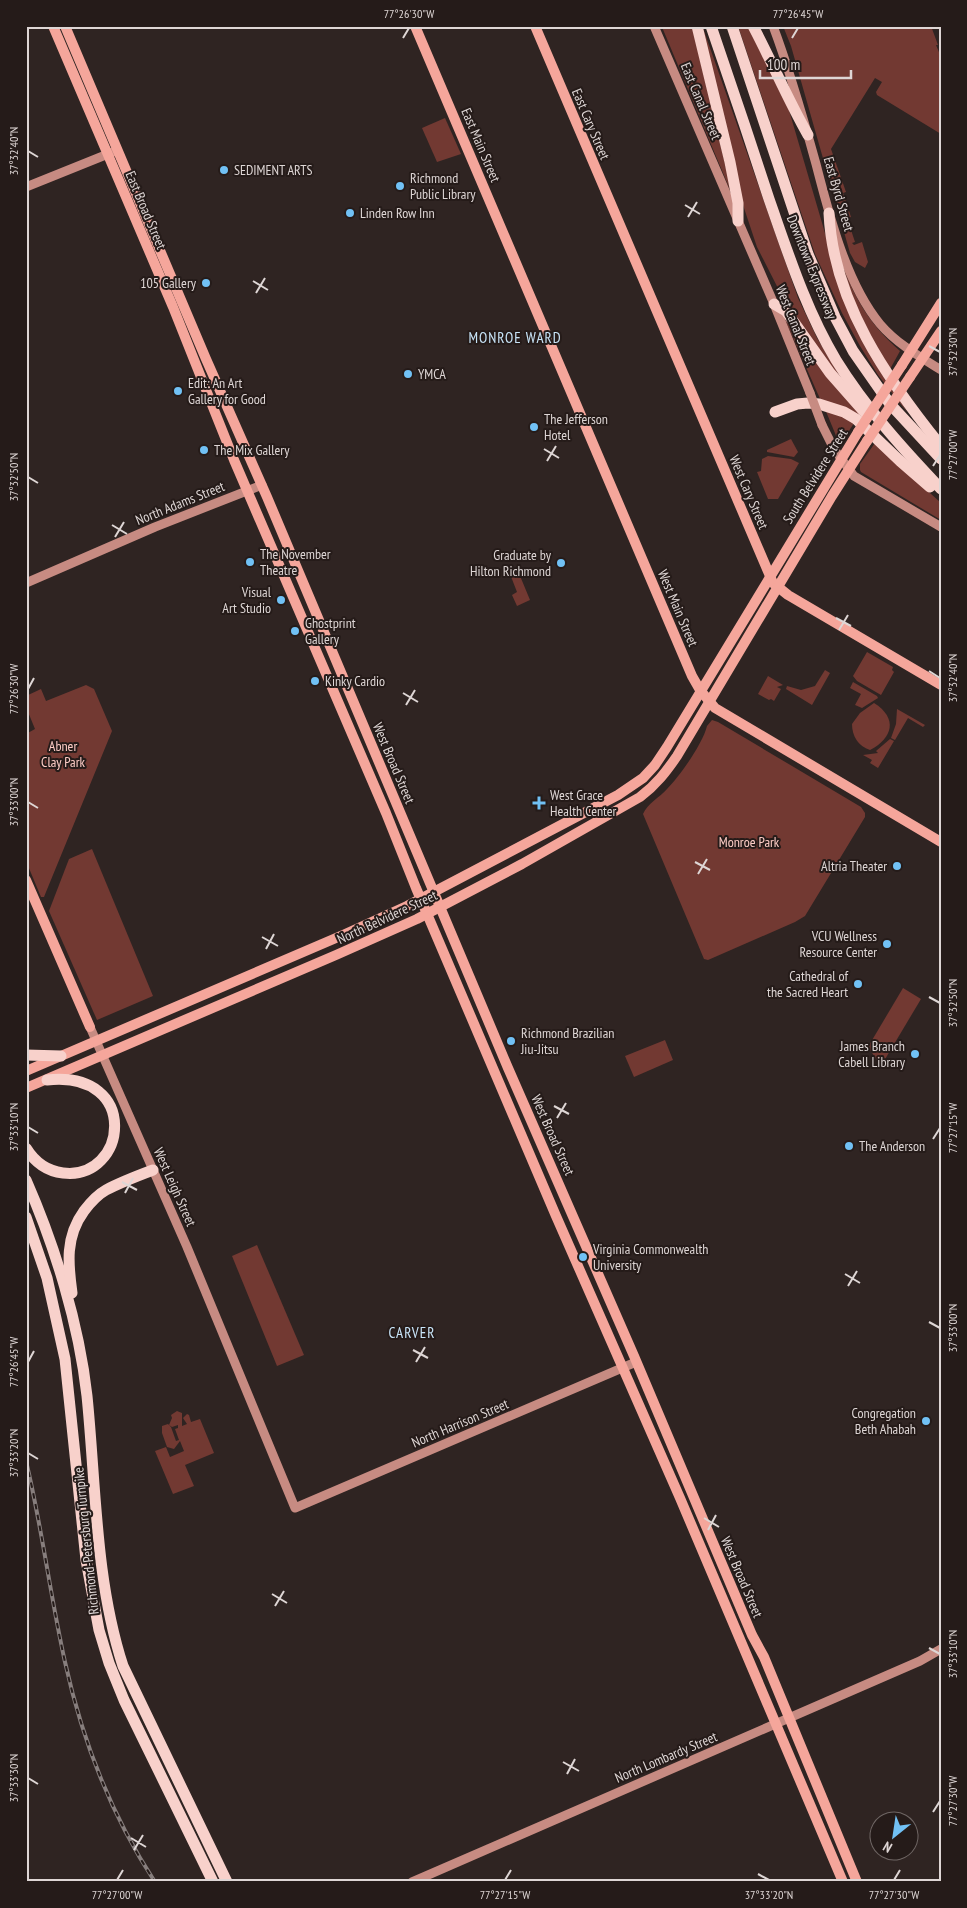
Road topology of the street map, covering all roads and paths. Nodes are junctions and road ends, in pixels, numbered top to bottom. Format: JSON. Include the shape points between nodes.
{"nodes":[{"id":1,"x":53,"y":26,"type":"edge"},
{"id":2,"x":65,"y":26,"type":"edge"},
{"id":3,"x":415,"y":26,"type":"edge"},
{"id":4,"x":535,"y":26,"type":"edge"},
{"id":5,"x":654,"y":26,"type":"edge"},
{"id":6,"x":697,"y":26,"type":"edge"},
{"id":7,"x":711,"y":26,"type":"edge"},
{"id":8,"x":732,"y":26,"type":"edge"},
{"id":9,"x":753,"y":26,"type":"edge"},
{"id":10,"x":772,"y":26,"type":"edge"},
{"id":11,"x":808,"y":135,"type":"junction"},
{"id":12,"x":118,"y":150,"type":"junction"},
{"id":13,"x":107,"y":154,"type":"junction"},
{"id":14,"x":26,"y":186,"type":"edge"},
{"id":15,"x":723,"y":188,"type":"joint"},
{"id":16,"x":829,"y":213,"type":"junction"},
{"id":17,"x":738,"y":221,"type":"junction"},
{"id":18,"x":622,"y":232,"type":"joint"},
{"id":19,"x":521,"y":274,"type":"joint"},
{"id":20,"x":941,"y":303,"type":"edge"},
{"id":21,"x":774,"y":304,"type":"junction"},
{"id":22,"x":941,"y":331,"type":"edge"},
{"id":23,"x":911,"y":350,"type":"junction"},
{"id":24,"x":923,"y":358,"type":"junction"},
{"id":25,"x":941,"y":370,"type":"edge"},
{"id":26,"x":224,"y":399,"type":"joint"},
{"id":27,"x":212,"y":404,"type":"joint"},
{"id":28,"x":775,"y":412,"type":"dead end"},
{"id":29,"x":941,"y":446,"type":"edge"},
{"id":30,"x":904,"y":450,"type":"junction"},
{"id":31,"x":841,"y":458,"type":"junction"},
{"id":32,"x":941,"y":459,"type":"edge"},
{"id":33,"x":849,"y":470,"type":"junction"},
{"id":34,"x":262,"y":485,"type":"junction"},
{"id":35,"x":248,"y":490,"type":"junction"},
{"id":36,"x":941,"y":491,"type":"edge"},
{"id":37,"x":941,"y":527,"type":"edge"},
{"id":38,"x":770,"y":576,"type":"junction"},
{"id":39,"x":26,"y":583,"type":"edge"},
{"id":40,"x":777,"y":588,"type":"junction"},
{"id":41,"x":941,"y":685,"type":"edge"},
{"id":42,"x":700,"y":690,"type":"junction"},
{"id":43,"x":709,"y":702,"type":"junction"},
{"id":44,"x":941,"y":842,"type":"edge"},
{"id":45,"x":26,"y":880,"type":"edge"},
{"id":46,"x":434,"y":892,"type":"junction"},
{"id":47,"x":421,"y":898,"type":"junction"},
{"id":48,"x":440,"y":907,"type":"junction"},
{"id":49,"x":427,"y":914,"type":"junction"},
{"id":50,"x":90,"y":1027,"type":"joint"},
{"id":51,"x":96,"y":1042,"type":"junction"},
{"id":52,"x":26,"y":1055,"type":"edge"},
{"id":53,"x":102,"y":1055,"type":"junction"},
{"id":54,"x":61,"y":1056,"type":"junction"},
{"id":55,"x":26,"y":1070,"type":"edge"},
{"id":56,"x":47,"y":1080,"type":"junction"},
{"id":57,"x":26,"y":1088,"type":"edge"},
{"id":58,"x":26,"y":1148,"type":"edge"},
{"id":59,"x":153,"y":1170,"type":"junction"},
{"id":60,"x":26,"y":1180,"type":"edge"},
{"id":61,"x":26,"y":1218,"type":"edge"},
{"id":62,"x":72,"y":1313,"type":"junction"},
{"id":63,"x":636,"y":1362,"type":"junction"},
{"id":64,"x":623,"y":1368,"type":"junction"},
{"id":65,"x":295,"y":1508,"type":"joint"},
{"id":66,"x":941,"y":1649,"type":"edge"},
{"id":67,"x":941,"y":1655,"type":"edge"},
{"id":68,"x":930,"y":1656,"type":"junction"},
{"id":69,"x":789,"y":1719,"type":"junction"},
{"id":70,"x":776,"y":1725,"type":"junction"},
{"id":71,"x":213,"y":1882,"type":"edge"},
{"id":72,"x":227,"y":1882,"type":"edge"},
{"id":73,"x":412,"y":1882,"type":"edge"},
{"id":74,"x":843,"y":1882,"type":"edge"},
{"id":75,"x":857,"y":1882,"type":"edge"}],
"edges":[{"from":1,"to":13,"type":"main road","name":"East Broad Street"},
{"from":2,"to":12,"type":"main road","name":"East Broad Street"},
{"from":3,"to":19,"type":"main road","name":"East Main Street"},
{"from":4,"to":18,"type":"main road","name":"East Cary Street"},
{"from":5,"to":15,"type":"main road","name":"East Canal Street"},
{"from":6,"to":17,"type":"highway","via":[[730,162]]},
{"from":7,"to":30,"type":"highway","name":"Downtown Expressway","via":[[780,231],[818,325],[861,396]]},
{"from":8,"to":32,"type":"highway","name":"Downtown Expressway","via":[[808,254],[835,317],[852,351],[890,404]]},
{"from":9,"to":11,"type":"highway"},
{"from":10,"to":11,"type":"main road","name":"East Byrd Street"},
{"from":11,"to":16,"type":"main road","name":"East Byrd Street"},
{"from":12,"to":13,"type":"main road"},
{"from":12,"to":26,"type":"main road","name":"East Broad Street"},
{"from":13,"to":14,"type":"main road"},
{"from":13,"to":27,"type":"main road","name":"East Broad Street"},
{"from":15,"to":17,"type":"main road","name":"West Canal Street"},
{"from":16,"to":23,"type":"main road","name":"East Byrd Street","via":[[852,274],[872,313],[892,337]]},
{"from":16,"to":29,"type":"highway","via":[[838,266],[856,316],[891,379]]},
{"from":17,"to":21,"type":"main road","name":"West Canal Street"},
{"from":18,"to":38,"type":"main road","name":"West Cary Street"},
{"from":19,"to":42,"type":"main road","name":"West Main Street"},
{"from":20,"to":23,"type":"main road","name":"South Belvidere Street"},
{"from":21,"to":30,"type":"highway","via":[[786,311],[830,373],[876,426]]},
{"from":21,"to":31,"type":"main road","name":"West Canal Street","bridge":true,"via":[[822,425]]},
{"from":22,"to":24,"type":"main road","name":"South Belvidere Street"},
{"from":23,"to":24,"type":"main road","name":"East Byrd Street"},
{"from":23,"to":31,"type":"main road","name":"South Belvidere Street","bridge":true},
{"from":24,"to":25,"type":"main road","name":"East Byrd Street"},
{"from":24,"to":33,"type":"main road","name":"South Belvidere Street","bridge":true},
{"from":26,"to":34,"type":"main road","name":"West Broad Street"},
{"from":27,"to":35,"type":"main road","name":"West Broad Street"},
{"from":28,"to":36,"type":"highway","via":[[808,403],[844,412],[856,419],[915,475]]},
{"from":30,"to":36,"type":"highway","name":"Downtown Expressway"},
{"from":31,"to":33,"type":"main road","name":"West Canal Street"},
{"from":31,"to":38,"type":"main road","name":"South Belvidere Street"},
{"from":33,"to":37,"type":"main road","name":"West Canal Street"},
{"from":33,"to":40,"type":"main road","name":"South Belvidere Street"},
{"from":34,"to":35,"type":"main road","name":"North Adams Street"},
{"from":34,"to":46,"type":"main road","name":"West Broad Street"},
{"from":35,"to":39,"type":"main road","name":"North Adams Street"},
{"from":35,"to":47,"type":"main road","name":"West Broad Street"},
{"from":38,"to":40,"type":"main road","name":"West Cary Street"},
{"from":38,"to":42,"type":"main road","name":"South Belvidere Street"},
{"from":40,"to":41,"type":"main road","name":"West Cary Street"},
{"from":40,"to":43,"type":"main road","name":"South Belvidere Street"},
{"from":42,"to":43,"type":"main road","name":"West Main Street"},
{"from":42,"to":46,"type":"main road","name":"North Belvidere Street","via":[[655,765],[634,785]]},
{"from":43,"to":44,"type":"main road","name":"West Main Street"},
{"from":43,"to":48,"type":"main road","name":"North Belvidere Street","via":[[677,756],[652,788],[522,864]]},
{"from":45,"to":50,"type":"main road","name":"West Leigh Street"},
{"from":46,"to":47,"type":"main road","name":"North Belvidere Street"},
{"from":46,"to":48,"type":"main road","name":"West Broad Street"},
{"from":47,"to":49,"type":"main road","name":"West Broad Street"},
{"from":47,"to":51,"type":"main road","name":"North Belvidere Street"},
{"from":48,"to":49,"type":"main road","name":"North Belvidere Street"},
{"from":48,"to":63,"type":"main road","name":"West Broad Street"},
{"from":49,"to":53,"type":"main road","name":"North Belvidere Street"},
{"from":49,"to":64,"type":"main road","name":"West Broad Street"},
{"from":50,"to":51,"type":"main road","name":"West Leigh Street"},
{"from":51,"to":53,"type":"main road","name":"West Leigh Street"},
{"from":51,"to":54,"type":"main road","name":"North Belvidere Street"},
{"from":52,"to":54,"type":"highway"},
{"from":53,"to":56,"type":"main road","name":"North Belvidere Street"},
{"from":53,"to":59,"type":"main road","name":"West Leigh Street"},
{"from":54,"to":55,"type":"main road","name":"North Belvidere Street"},
{"from":56,"to":57,"type":"main road","name":"North Belvidere Street"},
{"from":56,"to":58,"type":"highway","via":[[69,1078],[100,1092],[114,1115],[113,1138],[102,1159],[88,1169],[74,1173],[48,1169]]},
{"from":59,"to":62,"type":"highway","via":[[105,1191],[76,1223],[68,1253]]},
{"from":59,"to":65,"type":"main road","name":"West Leigh Street"},
{"from":60,"to":62,"type":"highway","name":"Richmond-Petersburg Turnpike"},
{"from":61,"to":71,"type":"highway","name":"Richmond-Petersburg Turnpike","via":[[47,1278],[65,1359],[86,1560],[99,1630],[124,1700]]},
{"from":62,"to":72,"type":"highway","name":"Richmond-Petersburg Turnpike","via":[[87,1394],[103,1572],[113,1634],[123,1666]]},
{"from":63,"to":64,"type":"main road","name":"North Harrison Street"},
{"from":63,"to":69,"type":"main road","name":"West Broad Street"},
{"from":64,"to":65,"type":"main road","name":"North Harrison Street"},
{"from":64,"to":70,"type":"main road","name":"West Broad Street"},
{"from":66,"to":68,"type":"main road","name":"North Lombardy Street"},
{"from":67,"to":68,"type":"main road","name":"North Lombardy Street"},
{"from":68,"to":69,"type":"main road","name":"North Lombardy Street"},
{"from":69,"to":70,"type":"main road","name":"North Lombardy Street"},
{"from":69,"to":75,"type":"main road","name":"West Broad Street"},
{"from":70,"to":73,"type":"main road","name":"North Lombardy Street"},
{"from":70,"to":74,"type":"main road","name":"West Broad Street"}]}
